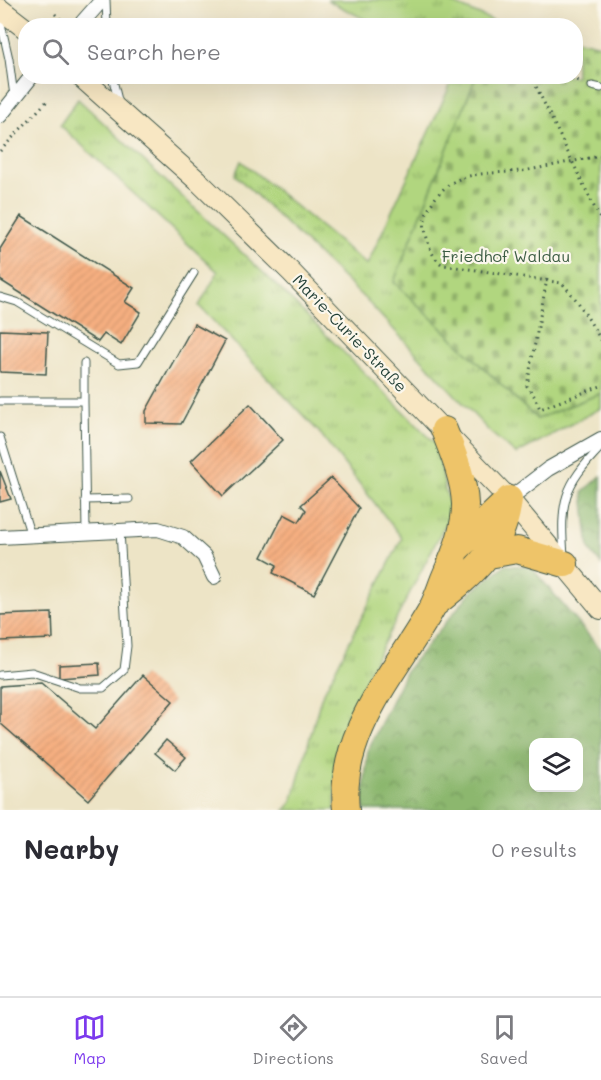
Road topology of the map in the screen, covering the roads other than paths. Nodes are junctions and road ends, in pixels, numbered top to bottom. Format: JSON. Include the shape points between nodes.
{"nodes":[{"id":1,"x":104,"y":0,"type":"edge"},
{"id":2,"x":0,"y":9,"type":"edge"},
{"id":3,"x":0,"y":18,"type":"edge"},
{"id":4,"x":87,"y":18,"type":"edge"},
{"id":5,"x":105,"y":18,"type":"edge"},
{"id":6,"x":18,"y":23,"type":"edge"},
{"id":7,"x":25,"y":84,"type":"edge"},
{"id":8,"x":89,"y":84,"type":"edge"},
{"id":9,"x":114,"y":84,"type":"edge"},
{"id":10,"x":592,"y":86,"type":"road end"},
{"id":11,"x":601,"y":88,"type":"edge"},
{"id":12,"x":14,"y":98,"type":"junction"},
{"id":13,"x":121,"y":113,"type":"junction"},
{"id":14,"x":0,"y":116,"type":"edge"},
{"id":15,"x":194,"y":273,"type":"dead end"},
{"id":16,"x":0,"y":297,"type":"edge"},
{"id":17,"x":84,"y":363,"type":"dead end"},
{"id":18,"x":0,"y":401,"type":"edge"},
{"id":19,"x":84,"y":401,"type":"junction"},
{"id":20,"x":444,"y":430,"type":"junction"},
{"id":21,"x":0,"y":437,"type":"edge"},
{"id":22,"x":601,"y":439,"type":"edge"},
{"id":23,"x":601,"y":447,"type":"edge"},
{"id":24,"x":129,"y":499,"type":"dead end"},
{"id":25,"x":509,"y":499,"type":"junction"},
{"id":26,"x":85,"y":500,"type":"junction"},
{"id":27,"x":120,"y":531,"type":"junction"},
{"id":28,"x":86,"y":533,"type":"junction"},
{"id":29,"x":32,"y":536,"type":"junction"},
{"id":30,"x":0,"y":537,"type":"edge"},
{"id":31,"x":458,"y":548,"type":"junction"},
{"id":32,"x":489,"y":555,"type":"junction"},
{"id":33,"x":565,"y":564,"type":"junction"},
{"id":34,"x":214,"y":577,"type":"dead end"},
{"id":35,"x":433,"y":606,"type":"junction"},
{"id":36,"x":601,"y":609,"type":"edge"},
{"id":37,"x":0,"y":675,"type":"edge"},
{"id":38,"x":346,"y":810,"type":"edge"}],
"edges":[{"from":1,"to":4,"type":"street"},
{"from":1,"to":5,"type":"lane"},
{"from":2,"to":6,"type":"main road"},
{"from":3,"to":12,"type":"lane"},
{"from":7,"to":12,"type":"street"},
{"from":8,"to":13,"type":"main road","name":"Marie-Curie-Straße"},
{"from":9,"to":13,"type":"lane"},
{"from":10,"to":11,"type":"lane"},
{"from":12,"to":14,"type":"street"},
{"from":13,"to":20,"type":"main road","name":"Marie-Curie-Straße","via":[[198,181]]},
{"from":15,"to":16,"type":"lane","via":[[138,362],[119,364],[26,307]]},
{"from":17,"to":19,"type":"lane"},
{"from":18,"to":19,"type":"lane"},
{"from":19,"to":26,"type":"lane"},
{"from":20,"to":25,"type":"main road","name":"Marie-Curie-Straße"},
{"from":20,"to":31,"type":"highway","via":[[465,502]]},
{"from":21,"to":29,"type":"lane"},
{"from":22,"to":25,"type":"street","via":[[548,469]]},
{"from":23,"to":33,"type":"lane","via":[[574,477],[566,494],[562,530]]},
{"from":24,"to":26,"type":"lane"},
{"from":25,"to":31,"type":"highway"},
{"from":25,"to":32,"type":"highway","via":[[506,520]]},
{"from":25,"to":33,"type":"main road","name":"Marie-Curie-Straße"},
{"from":26,"to":28,"type":"lane"},
{"from":27,"to":28,"type":"street"},
{"from":27,"to":34,"type":"street","via":[[158,529],[183,537],[204,556]]},
{"from":27,"to":37,"type":"lane","via":[[127,646],[124,670],[104,688],[80,688],[32,672]]},
{"from":28,"to":29,"type":"street"},
{"from":29,"to":30,"type":"street"},
{"from":31,"to":35,"type":"highway"},
{"from":32,"to":33,"type":"highway","via":[[517,550]]},
{"from":32,"to":35,"type":"highway"},
{"from":33,"to":36,"type":"main road","name":"Marie-Curie-Straße"},
{"from":35,"to":38,"type":"highway","via":[[370,706],[349,769]]}]}
